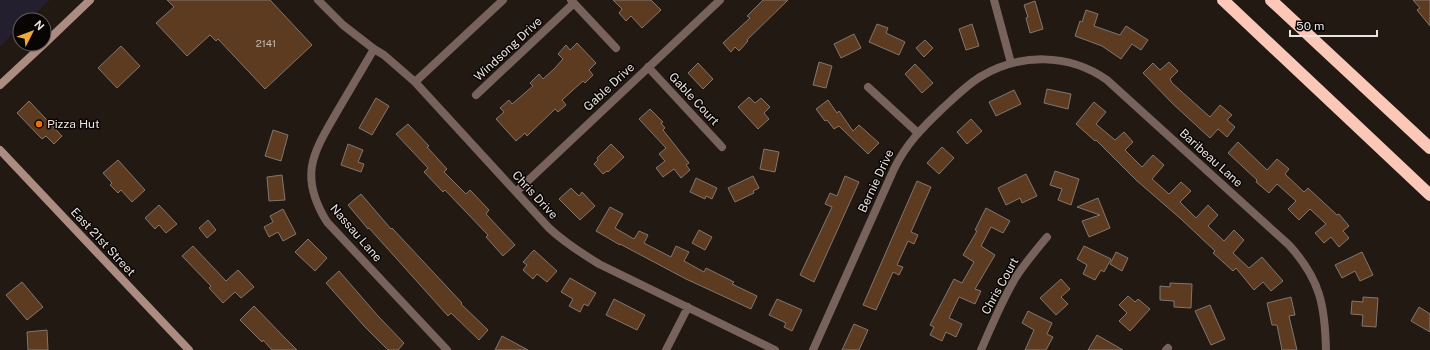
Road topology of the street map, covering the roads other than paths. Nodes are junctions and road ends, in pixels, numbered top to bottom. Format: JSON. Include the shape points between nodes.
{"nodes":[{"id":1,"x":90,"y":0,"type":"edge"},
{"id":2,"x":318,"y":0,"type":"edge"},
{"id":3,"x":503,"y":0,"type":"edge"},
{"id":4,"x":720,"y":0,"type":"edge"},
{"id":5,"x":994,"y":0,"type":"edge"},
{"id":6,"x":1223,"y":0,"type":"edge"},
{"id":7,"x":1271,"y":0,"type":"edge"},
{"id":8,"x":573,"y":2,"type":"edge"},
{"id":9,"x":52,"y":36,"type":"edge"},
{"id":10,"x":616,"y":48,"type":"dead end"},
{"id":11,"x":374,"y":49,"type":"junction"},
{"id":12,"x":35,"y":52,"type":"edge"},
{"id":13,"x":1011,"y":63,"type":"junction"},
{"id":14,"x":648,"y":67,"type":"junction"},
{"id":15,"x":415,"y":82,"type":"junction"},
{"id":16,"x":0,"y":85,"type":"edge"},
{"id":17,"x":868,"y":87,"type":"dead end"},
{"id":18,"x":476,"y":95,"type":"dead end"},
{"id":19,"x":918,"y":133,"type":"junction"},
{"id":20,"x":722,"y":147,"type":"dead end"},
{"id":21,"x":1430,"y":148,"type":"edge"},
{"id":22,"x":0,"y":150,"type":"edge"},
{"id":23,"x":516,"y":192,"type":"junction"},
{"id":24,"x":1430,"y":195,"type":"edge"},
{"id":25,"x":1047,"y":237,"type":"dead end"},
{"id":26,"x":688,"y":307,"type":"junction"},
{"id":27,"x":189,"y":350,"type":"edge"},
{"id":28,"x":447,"y":350,"type":"edge"},
{"id":29,"x":666,"y":350,"type":"edge"},
{"id":30,"x":775,"y":350,"type":"edge"},
{"id":31,"x":814,"y":350,"type":"edge"},
{"id":32,"x":981,"y":350,"type":"edge"},
{"id":33,"x":1326,"y":350,"type":"edge"}],
"edges":[{"from":1,"to":9,"type":"main road"},
{"from":2,"to":11,"type":"street","name":"Chris Drive","via":[[343,25]]},
{"from":3,"to":15,"type":"street"},
{"from":4,"to":14,"type":"street","name":"Gable Drive"},
{"from":5,"to":13,"type":"street"},
{"from":6,"to":24,"type":"highway"},
{"from":7,"to":21,"type":"highway"},
{"from":8,"to":10,"type":"street","name":"Windsong Drive"},
{"from":8,"to":18,"type":"street","name":"Windsong Drive"},
{"from":11,"to":15,"type":"street","name":"Chris Drive"},
{"from":11,"to":28,"type":"street","name":"Nassau Lane","via":[[317,146],[311,183],[319,208],[327,222]]},
{"from":12,"to":16,"type":"main road"},
{"from":13,"to":19,"type":"street","name":"Bernie Drive","via":[[971,83]]},
{"from":13,"to":33,"type":"street","name":"Baribeau Lane","via":[[1056,60],[1080,66],[1101,76],[1289,245],[1312,275],[1320,295],[1325,316]]},
{"from":14,"to":20,"type":"street","name":"Gable Court"},
{"from":14,"to":23,"type":"street","name":"Gable Drive"},
{"from":15,"to":23,"type":"street","name":"Chris Drive"},
{"from":17,"to":19,"type":"street"},
{"from":19,"to":31,"type":"street","name":"Bernie Drive","via":[[897,162]]},
{"from":22,"to":27,"type":"main road","name":"East 21st Street"},
{"from":23,"to":26,"type":"street","name":"Chris Drive","via":[[555,234],[580,253]]},
{"from":25,"to":32,"type":"street","name":"Chris Court","via":[[1017,276]]},
{"from":26,"to":29,"type":"street"},
{"from":26,"to":30,"type":"street","name":"Chris Drive"}]}
